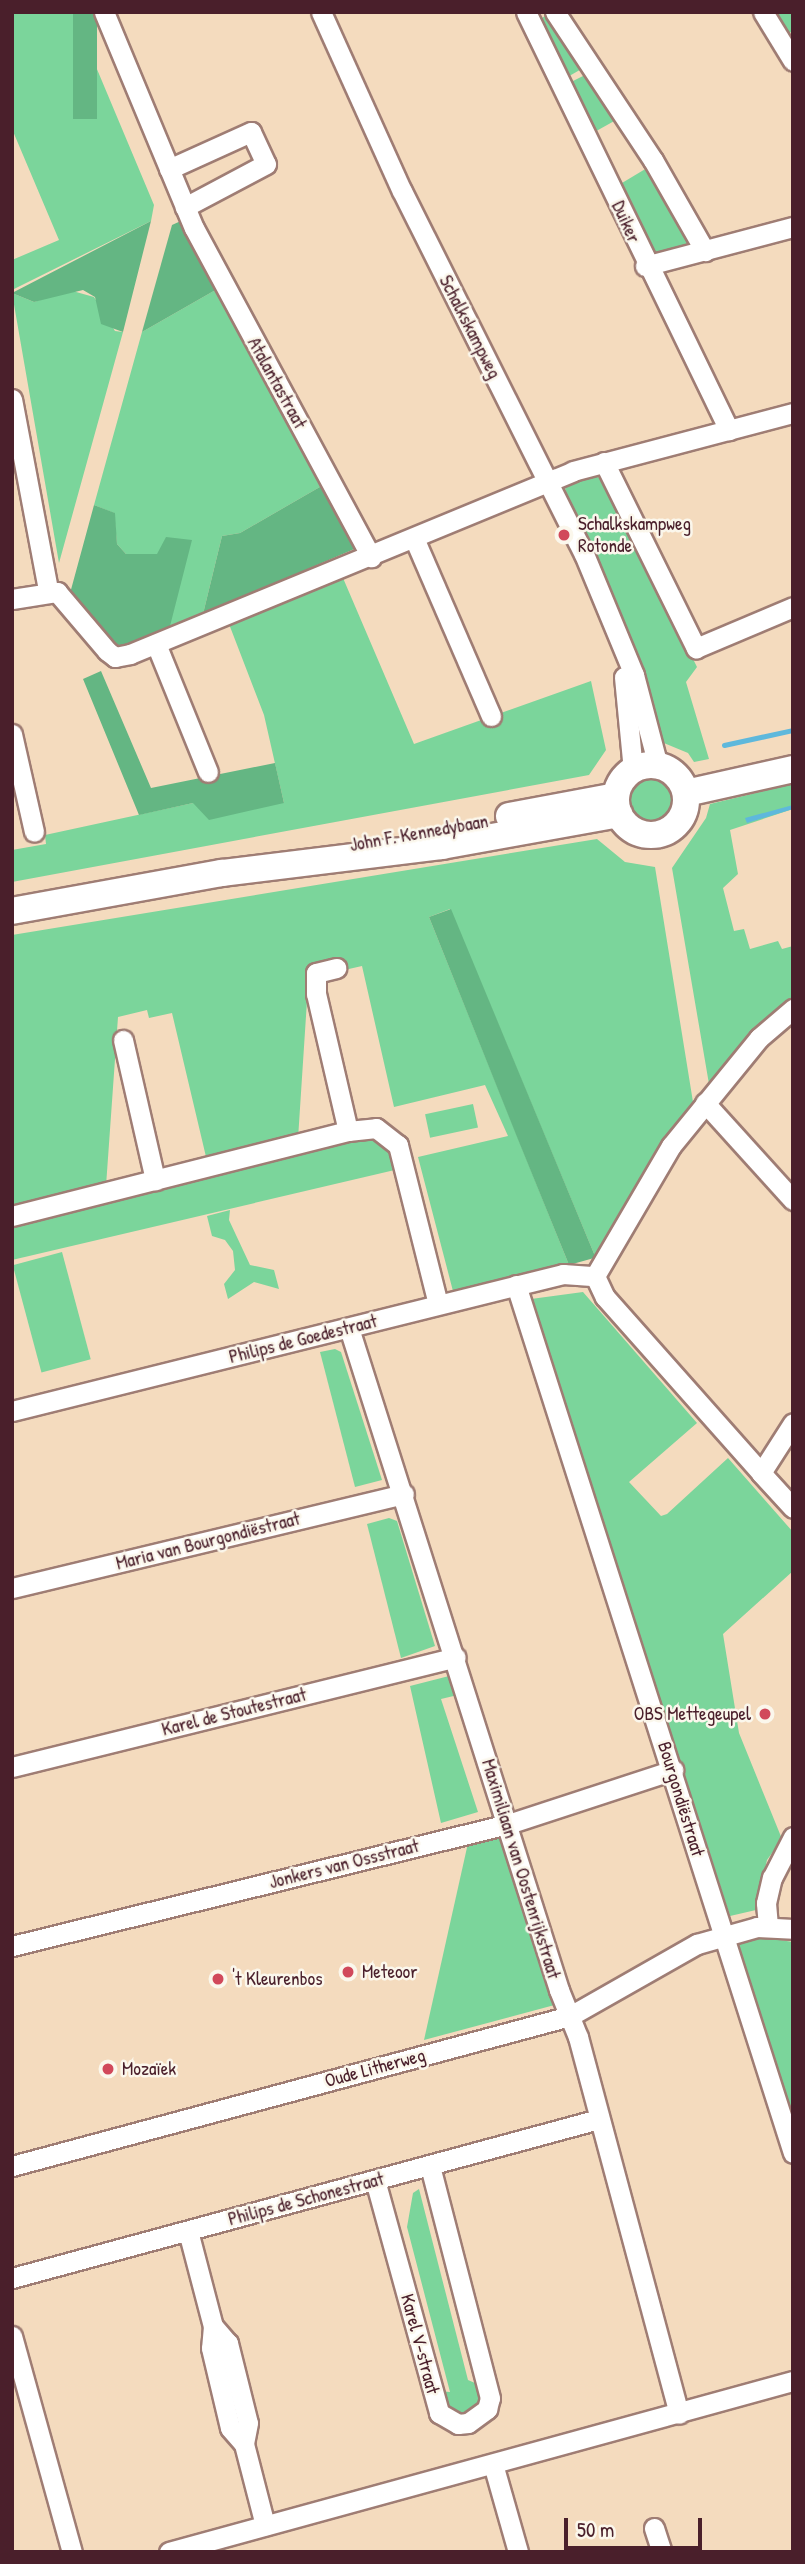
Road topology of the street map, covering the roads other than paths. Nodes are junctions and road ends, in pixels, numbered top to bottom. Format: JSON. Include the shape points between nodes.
{"nodes":[{"id":1,"x":104,"y":12,"type":"edge"},
{"id":2,"x":321,"y":12,"type":"edge"},
{"id":3,"x":526,"y":12,"type":"edge"},
{"id":4,"x":555,"y":12,"type":"edge"},
{"id":5,"x":763,"y":12,"type":"edge"},
{"id":6,"x":793,"y":61,"type":"edge"},
{"id":7,"x":169,"y":169,"type":"junction"},
{"id":8,"x":185,"y":207,"type":"junction"},
{"id":9,"x":793,"y":227,"type":"edge"},
{"id":10,"x":705,"y":251,"type":"junction"},
{"id":11,"x":645,"y":266,"type":"junction"},
{"id":12,"x":12,"y":399,"type":"edge"},
{"id":13,"x":793,"y":413,"type":"edge"},
{"id":14,"x":14,"y":419,"type":"edge"},
{"id":15,"x":729,"y":430,"type":"junction"},
{"id":16,"x":604,"y":462,"type":"junction"},
{"id":17,"x":549,"y":480,"type":"junction"},
{"id":18,"x":414,"y":538,"type":"junction"},
{"id":19,"x":371,"y":557,"type":"junction"},
{"id":20,"x":48,"y":590,"type":"junction"},
{"id":21,"x":12,"y":599,"type":"edge"},
{"id":22,"x":793,"y":607,"type":"edge"},
{"id":23,"x":156,"y":644,"type":"junction"},
{"id":24,"x":491,"y":716,"type":"dead end"},
{"id":25,"x":12,"y":734,"type":"edge"},
{"id":26,"x":645,"y":768,"type":"junction"},
{"id":27,"x":793,"y":769,"type":"edge"},
{"id":28,"x":208,"y":772,"type":"dead end"},
{"id":29,"x":686,"y":793,"type":"junction"},
{"id":30,"x":618,"y":805,"type":"junction"},
{"id":31,"x":34,"y":832,"type":"dead end"},
{"id":32,"x":12,"y":911,"type":"edge"},
{"id":33,"x":336,"y":968,"type":"dead end"},
{"id":34,"x":793,"y":1009,"type":"edge"},
{"id":35,"x":123,"y":1040,"type":"dead end"},
{"id":36,"x":705,"y":1102,"type":"junction"},
{"id":37,"x":348,"y":1131,"type":"junction"},
{"id":38,"x":155,"y":1180,"type":"junction"},
{"id":39,"x":793,"y":1200,"type":"edge"},
{"id":40,"x":12,"y":1216,"type":"edge"},
{"id":41,"x":595,"y":1276,"type":"junction"},
{"id":42,"x":516,"y":1285,"type":"junction"},
{"id":43,"x":438,"y":1304,"type":"junction"},
{"id":44,"x":349,"y":1328,"type":"junction"},
{"id":45,"x":12,"y":1411,"type":"edge"},
{"id":46,"x":793,"y":1423,"type":"edge"},
{"id":47,"x":761,"y":1473,"type":"junction"},
{"id":48,"x":404,"y":1494,"type":"junction"},
{"id":49,"x":793,"y":1508,"type":"edge"},
{"id":50,"x":12,"y":1588,"type":"edge"},
{"id":51,"x":456,"y":1657,"type":"junction"},
{"id":52,"x":12,"y":1767,"type":"edge"},
{"id":53,"x":673,"y":1770,"type":"junction"},
{"id":54,"x":508,"y":1824,"type":"junction"},
{"id":55,"x":793,"y":1837,"type":"edge"},
{"id":56,"x":768,"y":1926,"type":"junction"},
{"id":57,"x":793,"y":1929,"type":"edge"},
{"id":58,"x":722,"y":1935,"type":"junction"},
{"id":59,"x":12,"y":1946,"type":"edge"},
{"id":60,"x":570,"y":2016,"type":"junction"},
{"id":61,"x":599,"y":2119,"type":"junction"},
{"id":62,"x":793,"y":2153,"type":"edge"},
{"id":63,"x":12,"y":2166,"type":"edge"},
{"id":64,"x":430,"y":2166,"type":"junction"},
{"id":65,"x":375,"y":2180,"type":"junction"},
{"id":66,"x":188,"y":2231,"type":"junction"},
{"id":67,"x":12,"y":2278,"type":"edge"},
{"id":68,"x":12,"y":2336,"type":"edge"},
{"id":69,"x":793,"y":2382,"type":"edge"},
{"id":70,"x":679,"y":2414,"type":"junction"},
{"id":71,"x":493,"y":2464,"type":"junction"},
{"id":72,"x":265,"y":2525,"type":"junction"},
{"id":73,"x":654,"y":2528,"type":"dead end"},
{"id":74,"x":72,"y":2552,"type":"edge"},
{"id":75,"x":169,"y":2552,"type":"edge"},
{"id":76,"x":518,"y":2552,"type":"edge"},
{"id":77,"x":662,"y":2552,"type":"edge"}],
"edges":[{"from":1,"to":7,"type":"street","name":"Atalantastraat"},
{"from":2,"to":17,"type":"street","name":"Schalkskampweg","via":[[402,191]]},
{"from":3,"to":11,"type":"street","name":"Duiker"},
{"from":4,"to":10,"type":"street","via":[[653,160]]},
{"from":5,"to":6,"type":"street"},
{"from":7,"to":8,"type":"street","name":"Atalantastraat"},
{"from":7,"to":8,"type":"street","via":[[251,132],[266,164]]},
{"from":8,"to":19,"type":"street","name":"Atalantastraat"},
{"from":9,"to":10,"type":"street"},
{"from":10,"to":11,"type":"street"},
{"from":11,"to":15,"type":"street","name":"Duiker"},
{"from":12,"to":14,"type":"street"},
{"from":13,"to":15,"type":"street"},
{"from":14,"to":20,"type":"street"},
{"from":15,"to":16,"type":"street"},
{"from":16,"to":17,"type":"street"},
{"from":16,"to":22,"type":"street","via":[[696,648]]},
{"from":17,"to":18,"type":"street"},
{"from":17,"to":26,"type":"street","name":"Schalkskampweg","via":[[634,675]]},
{"from":18,"to":19,"type":"street"},
{"from":18,"to":24,"type":"street"},
{"from":19,"to":23,"type":"street"},
{"from":20,"to":21,"type":"street"},
{"from":20,"to":23,"type":"street","via":[[57,592],[115,657]]},
{"from":23,"to":28,"type":"street"},
{"from":25,"to":31,"type":"street"},
{"from":26,"to":29,"type":"main road","via":[[675,775]]},
{"from":26,"to":30,"type":"main road"},
{"from":27,"to":29,"type":"main road"},
{"from":29,"to":30,"type":"main road","via":[[681,818],[661,834],[635,831]]},
{"from":30,"to":32,"type":"main road","name":"John F. Kennedybaan","via":[[442,846],[222,873]]},
{"from":33,"to":37,"type":"street","via":[[316,973],[316,994]]},
{"from":34,"to":36,"type":"street","via":[[759,1038]]},
{"from":35,"to":38,"type":"street"},
{"from":36,"to":39,"type":"street"},
{"from":36,"to":41,"type":"street","via":[[671,1146]]},
{"from":37,"to":38,"type":"street"},
{"from":37,"to":43,"type":"street","via":[[376,1128],[398,1145]]},
{"from":38,"to":40,"type":"street"},
{"from":41,"to":42,"type":"street","name":"Philips de Goedestraat","via":[[563,1274]]},
{"from":41,"to":47,"type":"street","via":[[605,1297]]},
{"from":42,"to":43,"type":"street","name":"Philips de Goedestraat"},
{"from":42,"to":53,"type":"street","name":"Bourgondiëstraat"},
{"from":43,"to":44,"type":"street","name":"Philips de Goedestraat"},
{"from":44,"to":45,"type":"street","name":"Philips de Goedestraat"},
{"from":44,"to":48,"type":"street","name":"Maximiliaan van Oostenrijkstraat"},
{"from":46,"to":47,"type":"street"},
{"from":47,"to":49,"type":"street"},
{"from":48,"to":50,"type":"street","name":"Maria van Bourgondiëstraat"},
{"from":48,"to":51,"type":"street","name":"Maximiliaan van Oostenrijkstraat"},
{"from":51,"to":52,"type":"street","name":"Karel de Stoutestraat"},
{"from":51,"to":54,"type":"street","name":"Maximiliaan van Oostenrijkstraat"},
{"from":53,"to":54,"type":"street","name":"Jonkers van Ossstraat"},
{"from":53,"to":58,"type":"street","name":"Bourgondiëstraat"},
{"from":54,"to":59,"type":"street","name":"Jonkers van Ossstraat"},
{"from":54,"to":60,"type":"street","name":"Maximiliaan van Oostenrijkstraat"},
{"from":55,"to":56,"type":"street","via":[[772,1878],[766,1903]]},
{"from":56,"to":57,"type":"street","name":"Oude Litherweg"},
{"from":56,"to":58,"type":"street","name":"Oude Litherweg"},
{"from":58,"to":60,"type":"street","name":"Oude Litherweg","via":[[697,1944]]},
{"from":58,"to":62,"type":"street","name":"Bourgondiëstraat"},
{"from":60,"to":61,"type":"street","name":"Maximiliaan van Oostenrijkstraat"},
{"from":60,"to":63,"type":"street","name":"Oude Litherweg"},
{"from":61,"to":64,"type":"street","name":"Philips de Schonestraat"},
{"from":61,"to":70,"type":"street","name":"Maximiliaan van Oostenrijkstraat"},
{"from":64,"to":65,"type":"street","name":"Philips de Schonestraat"},
{"from":64,"to":65,"type":"street","name":"Karel V-straat","via":[[490,2398],[487,2409],[468,2423],[458,2424],[439,2413]]},
{"from":65,"to":66,"type":"street","name":"Philips de Schonestraat"},
{"from":66,"to":67,"type":"street","name":"Philips de Schonestraat"},
{"from":66,"to":72,"type":"street","via":[[213,2326],[228,2343],[248,2423],[244,2444]]},
{"from":68,"to":74,"type":"street"},
{"from":69,"to":70,"type":"street"},
{"from":70,"to":71,"type":"street"},
{"from":71,"to":72,"type":"street"},
{"from":71,"to":76,"type":"street"},
{"from":72,"to":75,"type":"street"},
{"from":73,"to":77,"type":"street"}]}
